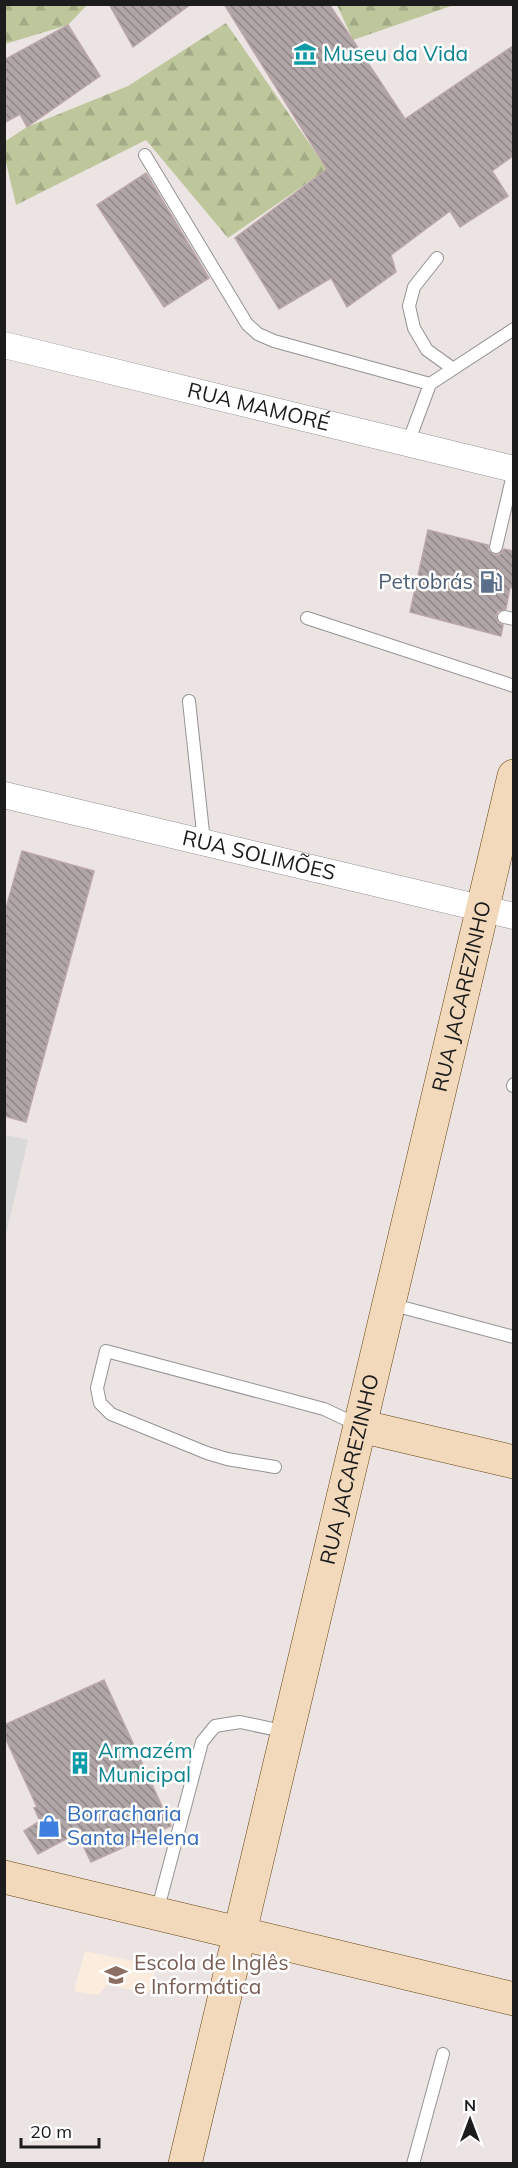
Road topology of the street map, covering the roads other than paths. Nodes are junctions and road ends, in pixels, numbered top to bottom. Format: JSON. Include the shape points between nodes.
{"nodes":[{"id":1,"x":145,"y":155,"type":"dead end"},
{"id":2,"x":437,"y":258,"type":"dead end"},
{"id":3,"x":513,"y":329,"type":"edge"},
{"id":4,"x":4,"y":345,"type":"edge"},
{"id":5,"x":452,"y":368,"type":"junction"},
{"id":6,"x":430,"y":384,"type":"junction"},
{"id":7,"x":408,"y":443,"type":"junction"},
{"id":8,"x":513,"y":469,"type":"edge"},
{"id":9,"x":509,"y":513,"type":"edge"},
{"id":10,"x":496,"y":547,"type":"dead end"},
{"id":11,"x":307,"y":618,"type":"dead end"},
{"id":12,"x":513,"y":686,"type":"edge"},
{"id":13,"x":189,"y":701,"type":"dead end"},
{"id":14,"x":513,"y":776,"type":"edge"},
{"id":15,"x":4,"y":795,"type":"edge"},
{"id":16,"x":204,"y":842,"type":"junction"},
{"id":17,"x":482,"y":908,"type":"junction"},
{"id":18,"x":513,"y":916,"type":"edge"},
{"id":19,"x":388,"y":1304,"type":"junction"},
{"id":20,"x":513,"y":1337,"type":"edge"},
{"id":21,"x":360,"y":1426,"type":"junction"},
{"id":22,"x":513,"y":1462,"type":"edge"},
{"id":23,"x":275,"y":1467,"type":"dead end"},
{"id":24,"x":287,"y":1732,"type":"junction"},
{"id":25,"x":4,"y":1877,"type":"edge"},
{"id":26,"x":156,"y":1913,"type":"junction"},
{"id":27,"x":239,"y":1933,"type":"junction"},
{"id":28,"x":513,"y":1999,"type":"edge"},
{"id":29,"x":443,"y":2054,"type":"dead end"},
{"id":30,"x":185,"y":2163,"type":"edge"},
{"id":31,"x":413,"y":2163,"type":"edge"}],
"edges":[{"from":1,"to":6,"type":"lane","via":[[247,324],[258,334]]},
{"from":2,"to":5,"type":"lane","via":[[414,287],[409,306],[414,328],[427,350]]},
{"from":3,"to":5,"type":"lane"},
{"from":4,"to":7,"type":"street","name":"RUA MAMORÉ"},
{"from":5,"to":6,"type":"lane"},
{"from":6,"to":7,"type":"lane"},
{"from":7,"to":8,"type":"street","name":"RUA MAMORÉ"},
{"from":8,"to":9,"type":"lane"},
{"from":9,"to":10,"type":"lane"},
{"from":11,"to":12,"type":"lane"},
{"from":13,"to":16,"type":"lane"},
{"from":14,"to":17,"type":"main road","name":"RUA JACAREZINHO"},
{"from":15,"to":16,"type":"street","name":"RUA SOLIMÕES"},
{"from":16,"to":17,"type":"street","name":"RUA SOLIMÕES"},
{"from":17,"to":18,"type":"street","name":"RUA SOLIMÕES"},
{"from":17,"to":19,"type":"main road","name":"RUA JACAREZINHO"},
{"from":19,"to":20,"type":"lane"},
{"from":19,"to":21,"type":"main road","name":"RUA JACAREZINHO"},
{"from":21,"to":22,"type":"main road"},
{"from":21,"to":23,"type":"lane","via":[[324,1409],[106,1350],[97,1389],[100,1403],[111,1414],[207,1453]]},
{"from":21,"to":24,"type":"main road","name":"RUA JACAREZINHO"},
{"from":24,"to":26,"type":"lane","via":[[240,1722],[215,1726],[202,1742]]},
{"from":24,"to":27,"type":"main road","name":"RUA JACAREZINHO"},
{"from":25,"to":26,"type":"main road"},
{"from":26,"to":27,"type":"main road"},
{"from":27,"to":28,"type":"main road"},
{"from":27,"to":30,"type":"main road","name":"RUA JACAREZINHO"},
{"from":29,"to":31,"type":"lane"}]}
